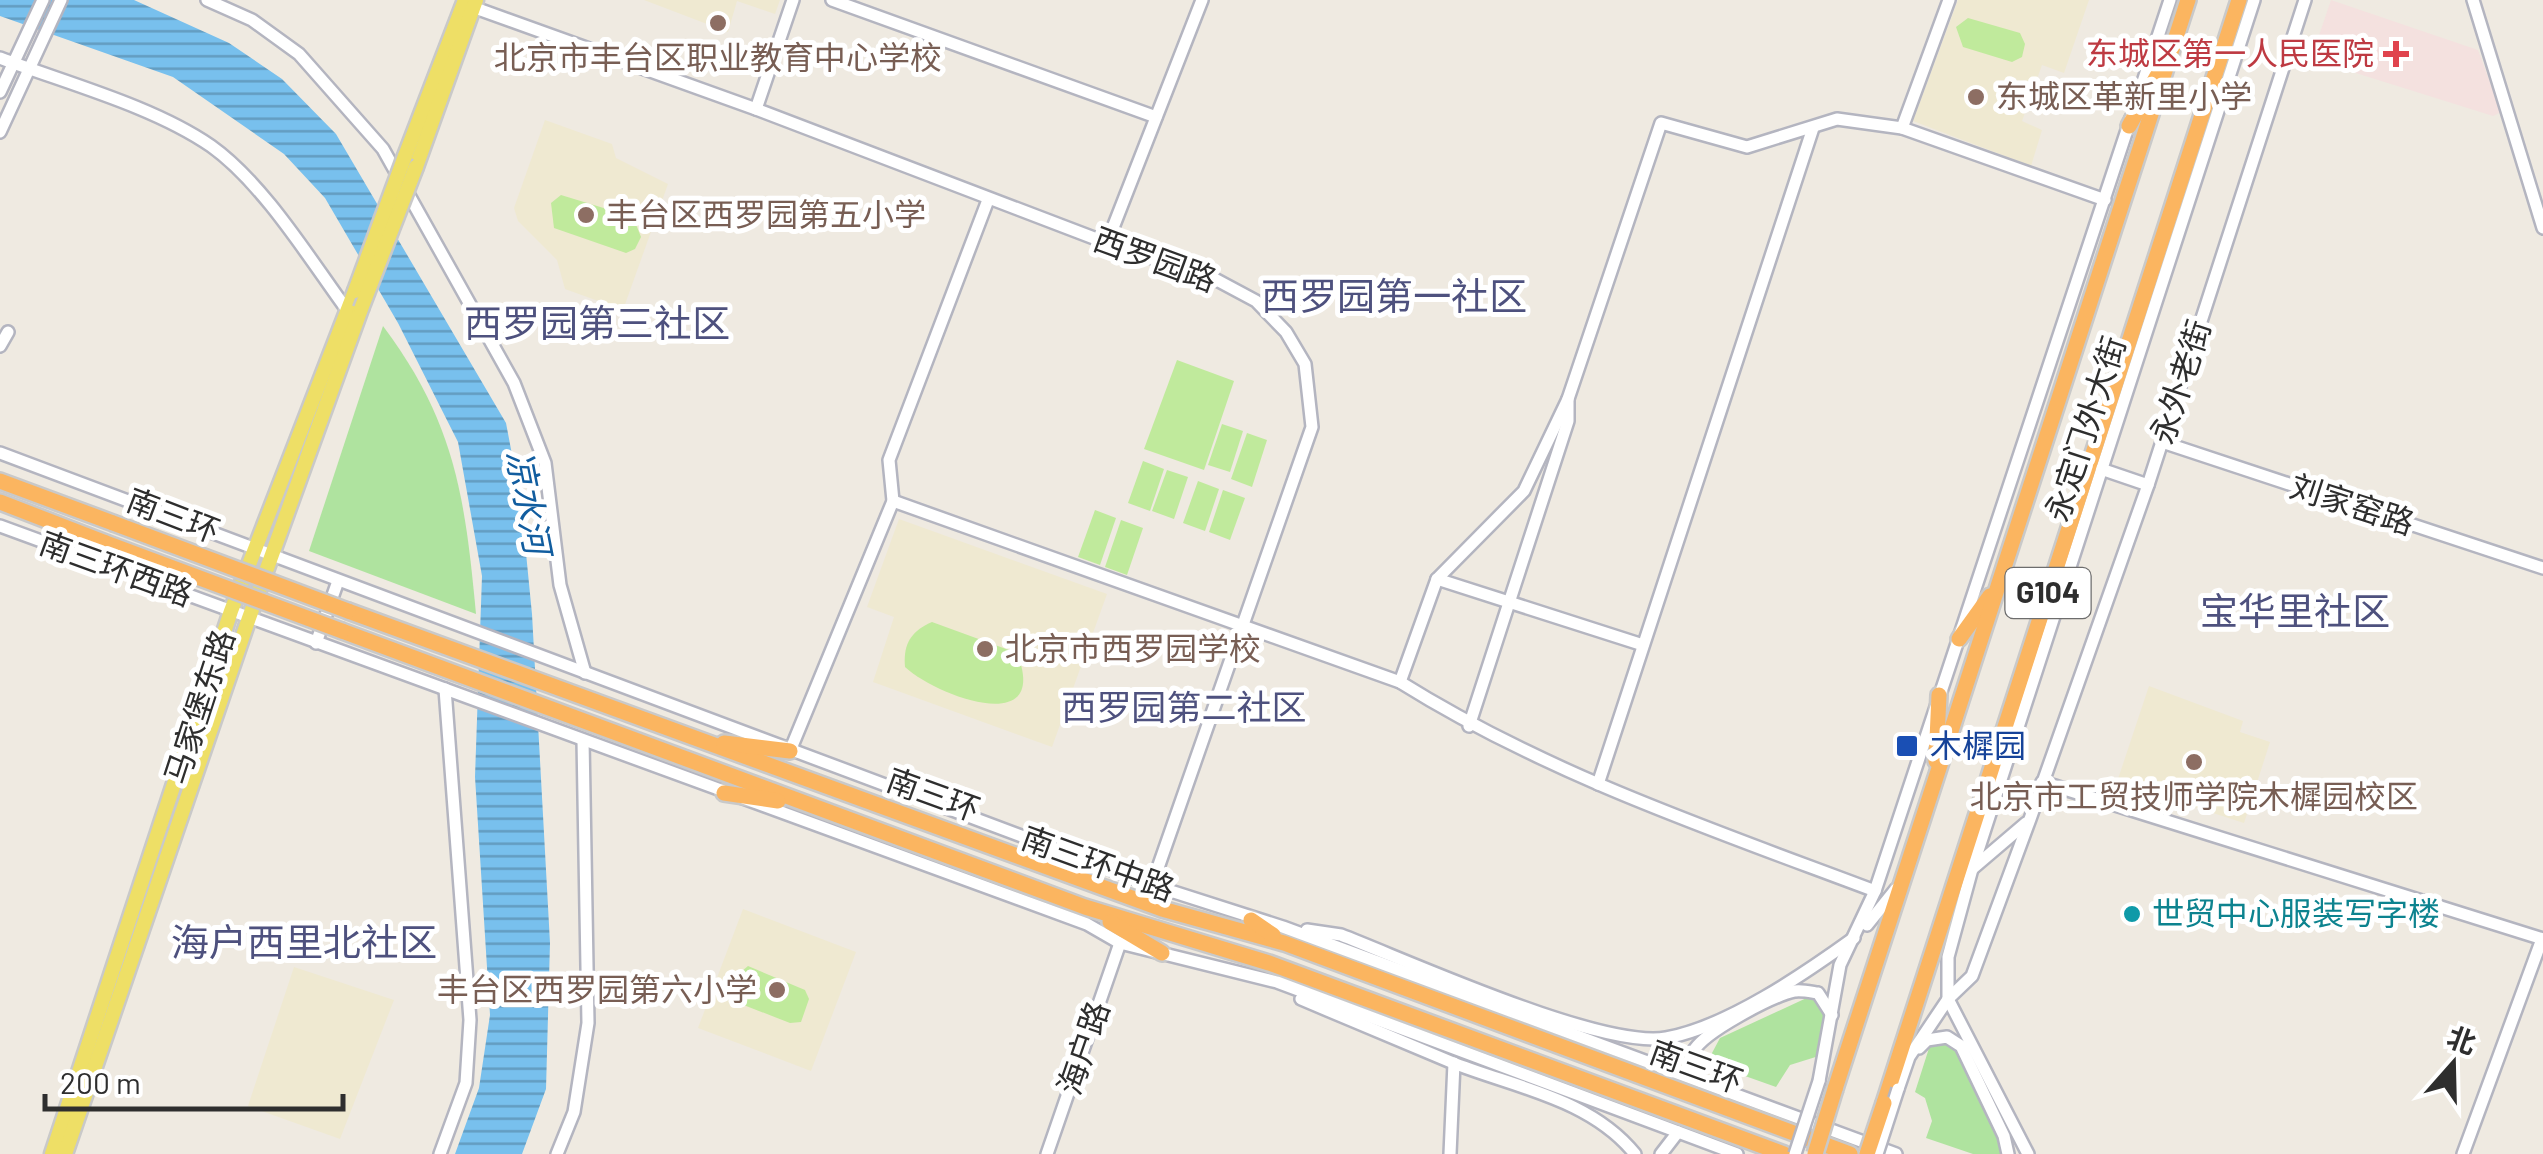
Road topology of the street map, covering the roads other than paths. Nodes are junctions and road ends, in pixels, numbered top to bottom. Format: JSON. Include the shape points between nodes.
{"nodes":[{"id":1,"x":43,"y":0,"type":"edge"},
{"id":2,"x":61,"y":0,"type":"edge"},
{"id":3,"x":207,"y":0,"type":"edge"},
{"id":4,"x":793,"y":0,"type":"edge"},
{"id":5,"x":832,"y":0,"type":"edge"},
{"id":6,"x":1202,"y":0,"type":"edge"},
{"id":7,"x":1950,"y":0,"type":"edge"},
{"id":8,"x":2170,"y":0,"type":"edge"},
{"id":9,"x":2188,"y":0,"type":"edge"},
{"id":10,"x":2239,"y":0,"type":"edge"},
{"id":11,"x":2254,"y":0,"type":"edge"},
{"id":12,"x":2305,"y":0,"type":"edge"},
{"id":13,"x":2473,"y":0,"type":"edge"},
{"id":14,"x":469,"y":3,"type":"edge"},
{"id":15,"x":2172,"y":51,"type":"junction"},
{"id":16,"x":0,"y":58,"type":"edge"},
{"id":17,"x":13,"y":63,"type":"junction"},
{"id":18,"x":29,"y":68,"type":"junction"},
{"id":19,"x":0,"y":92,"type":"edge"},
{"id":20,"x":756,"y":109,"type":"junction"},
{"id":21,"x":1156,"y":117,"type":"junction"},
{"id":22,"x":2128,"y":126,"type":"junction"},
{"id":23,"x":1813,"y":128,"type":"junction"},
{"id":24,"x":1902,"y":128,"type":"junction"},
{"id":25,"x":0,"y":132,"type":"edge"},
{"id":26,"x":410,"y":162,"type":"junction"},
{"id":27,"x":988,"y":200,"type":"junction"},
{"id":28,"x":2104,"y":200,"type":"junction"},
{"id":29,"x":2539,"y":204,"type":"edge"},
{"id":30,"x":2543,"y":228,"type":"edge"},
{"id":31,"x":1107,"y":243,"type":"junction"},
{"id":32,"x":354,"y":310,"type":"junction"},
{"id":33,"x":8,"y":332,"type":"dead end"},
{"id":34,"x":0,"y":346,"type":"edge"},
{"id":35,"x":1568,"y":399,"type":"junction"},
{"id":36,"x":2162,"y":442,"type":"junction"},
{"id":37,"x":0,"y":453,"type":"edge"},
{"id":38,"x":2100,"y":469,"type":"junction"},
{"id":39,"x":0,"y":481,"type":"edge"},
{"id":40,"x":2148,"y":484,"type":"junction"},
{"id":41,"x":893,"y":501,"type":"junction"},
{"id":42,"x":0,"y":502,"type":"edge"},
{"id":43,"x":0,"y":526,"type":"edge"},
{"id":44,"x":256,"y":550,"type":"junction"},
{"id":45,"x":274,"y":556,"type":"junction"},
{"id":46,"x":2543,"y":568,"type":"edge"},
{"id":47,"x":1437,"y":579,"type":"junction"},
{"id":48,"x":338,"y":581,"type":"junction"},
{"id":49,"x":1998,"y":584,"type":"junction"},
{"id":50,"x":1507,"y":602,"type":"junction"},
{"id":51,"x":231,"y":612,"type":"junction"},
{"id":52,"x":249,"y":618,"type":"junction"},
{"id":53,"x":1244,"y":626,"type":"junction"},
{"id":54,"x":1959,"y":639,"type":"junction"},
{"id":55,"x":316,"y":643,"type":"junction"},
{"id":56,"x":1643,"y":646,"type":"junction"},
{"id":57,"x":585,"y":673,"type":"junction"},
{"id":58,"x":1400,"y":682,"type":"junction"},
{"id":59,"x":445,"y":689,"type":"junction"},
{"id":60,"x":1939,"y":695,"type":"junction"},
{"id":61,"x":1469,"y":726,"type":"junction"},
{"id":62,"x":583,"y":740,"type":"junction"},
{"id":63,"x":694,"y":740,"type":"junction"},
{"id":64,"x":790,"y":751,"type":"junction"},
{"id":65,"x":1935,"y":781,"type":"junction"},
{"id":66,"x":2042,"y":782,"type":"junction"},
{"id":67,"x":1598,"y":784,"type":"junction"},
{"id":68,"x":724,"y":793,"type":"junction"},
{"id":69,"x":816,"y":806,"type":"junction"},
{"id":70,"x":2030,"y":819,"type":"junction"},
{"id":71,"x":1972,"y":869,"type":"junction"},
{"id":72,"x":1904,"y":878,"type":"junction"},
{"id":73,"x":1152,"y":885,"type":"junction"},
{"id":74,"x":1875,"y":891,"type":"junction"},
{"id":75,"x":1085,"y":907,"type":"junction"},
{"id":76,"x":1251,"y":920,"type":"joint"},
{"id":77,"x":1858,"y":934,"type":"junction"},
{"id":78,"x":1284,"y":935,"type":"junction"},
{"id":79,"x":2542,"y":939,"type":"edge"},
{"id":80,"x":1120,"y":942,"type":"junction"},
{"id":81,"x":1162,"y":954,"type":"junction"},
{"id":82,"x":1222,"y":969,"type":"junction"},
{"id":83,"x":1304,"y":978,"type":"junction"},
{"id":84,"x":1277,"y":982,"type":"junction"},
{"id":85,"x":1948,"y":999,"type":"junction"},
{"id":86,"x":1834,"y":1019,"type":"junction"},
{"id":87,"x":1909,"y":1057,"type":"junction"},
{"id":88,"x":1454,"y":1063,"type":"junction"},
{"id":89,"x":1700,"y":1081,"type":"junction"},
{"id":90,"x":1678,"y":1132,"type":"junction"},
{"id":91,"x":65,"y":1134,"type":"junction"},
{"id":92,"x":52,"y":1154,"type":"edge"},
{"id":93,"x":65,"y":1154,"type":"edge"},
{"id":94,"x":440,"y":1154,"type":"edge"},
{"id":95,"x":557,"y":1154,"type":"edge"},
{"id":96,"x":1047,"y":1154,"type":"edge"},
{"id":97,"x":1450,"y":1154,"type":"edge"},
{"id":98,"x":1634,"y":1154,"type":"edge"},
{"id":99,"x":1661,"y":1154,"type":"edge"},
{"id":100,"x":1738,"y":1154,"type":"edge"},
{"id":101,"x":1784,"y":1154,"type":"edge"},
{"id":102,"x":1795,"y":1154,"type":"edge"},
{"id":103,"x":1814,"y":1154,"type":"edge"},
{"id":104,"x":1850,"y":1154,"type":"edge"},
{"id":105,"x":1867,"y":1154,"type":"edge"},
{"id":106,"x":1877,"y":1154,"type":"edge"},
{"id":107,"x":1896,"y":1154,"type":"edge"},
{"id":108,"x":2008,"y":1154,"type":"edge"},
{"id":109,"x":2028,"y":1154,"type":"edge"},
{"id":110,"x":2463,"y":1154,"type":"edge"}],
"edges":[{"from":1,"to":17,"type":"street"},
{"from":2,"to":18,"type":"street"},
{"from":3,"to":57,"type":"street","via":[[252,20],[299,54],[383,148],[514,384],[546,463],[560,585]]},
{"from":4,"to":20,"type":"street"},
{"from":5,"to":21,"type":"street"},
{"from":6,"to":21,"type":"street"},
{"from":7,"to":24,"type":"street"},
{"from":8,"to":22,"type":"street","name":"永定门外大街"},
{"from":9,"to":15,"type":"highway","name":"永定门外大街","number":"G104"},
{"from":10,"to":105,"type":"highway","name":"永定门外大街","number":"G104","bridge":true},
{"from":11,"to":38,"type":"street","name":"永定门外大街"},
{"from":12,"to":36,"type":"street","name":"永外老街"},
{"from":13,"to":29,"type":"street"},
{"from":14,"to":20,"type":"street","name":"西罗园路"},
{"from":14,"to":26,"type":"main road"},
{"from":15,"to":22,"type":"highway"},
{"from":15,"to":49,"type":"highway","name":"永定门外大街","number":"G104"},
{"from":16,"to":17,"type":"street"},
{"from":17,"to":18,"type":"street"},
{"from":17,"to":19,"type":"street"},
{"from":18,"to":25,"type":"street"},
{"from":18,"to":32,"type":"street","via":[[210,146],[246,177]]},
{"from":20,"to":27,"type":"street","name":"西罗园路"},
{"from":21,"to":31,"type":"street"},
{"from":22,"to":28,"type":"street","name":"永定门外大街"},
{"from":23,"to":24,"type":"street","via":[[1836,119]]},
{"from":23,"to":35,"type":"street","via":[[1746,147],[1661,124]]},
{"from":23,"to":56,"type":"street"},
{"from":24,"to":28,"type":"street"},
{"from":26,"to":32,"type":"main road","bridge":true},
{"from":26,"to":32,"type":"main road","name":"马家堡东路","bridge":true,"via":[[355,291]]},
{"from":27,"to":31,"type":"street","name":"西罗园路"},
{"from":27,"to":41,"type":"street","via":[[889,460]]},
{"from":28,"to":54,"type":"street","name":"永定门外大街"},
{"from":29,"to":30,"type":"street"},
{"from":31,"to":53,"type":"street","name":"西罗园路","via":[[1213,278],[1256,301],[1305,364],[1312,426]]},
{"from":32,"to":44,"type":"main road","name":"马家堡东路"},
{"from":32,"to":45,"type":"main road","name":"马家堡东路"},
{"from":33,"to":34,"type":"street"},
{"from":35,"to":47,"type":"street","via":[[1524,491]]},
{"from":35,"to":50,"type":"street","via":[[1568,421]]},
{"from":36,"to":40,"type":"street","name":"永外老街"},
{"from":36,"to":46,"type":"street","name":"刘家窑路"},
{"from":37,"to":44,"type":"street","name":"南三环西路"},
{"from":38,"to":40,"type":"street"},
{"from":38,"to":71,"type":"street","name":"永定门外大街"},
{"from":39,"to":63,"type":"highway","name":"南三环","bridge":true},
{"from":40,"to":66,"type":"street","name":"永外老街"},
{"from":41,"to":53,"type":"street"},
{"from":41,"to":64,"type":"street"},
{"from":42,"to":69,"type":"highway","name":"南三环","bridge":true},
{"from":43,"to":51,"type":"street","name":"南三环西路"},
{"from":44,"to":45,"type":"street","name":"南三环西路"},
{"from":44,"to":51,"type":"main road","name":"马家堡东路"},
{"from":45,"to":48,"type":"street","name":"南三环中路"},
{"from":45,"to":52,"type":"main road","name":"马家堡东路"},
{"from":47,"to":50,"type":"street"},
{"from":47,"to":58,"type":"street"},
{"from":48,"to":55,"type":"street"},
{"from":48,"to":57,"type":"street","name":"南三环中路"},
{"from":49,"to":54,"type":"highway"},
{"from":49,"to":65,"type":"highway","name":"永定门外大街","number":"G104"},
{"from":50,"to":56,"type":"street"},
{"from":50,"to":61,"type":"street"},
{"from":51,"to":52,"type":"street","name":"南三环西路"},
{"from":51,"to":91,"type":"main road","name":"马家堡东路"},
{"from":52,"to":55,"type":"street","name":"南三环中路"},
{"from":52,"to":91,"type":"main road","name":"马家堡东路"},
{"from":53,"to":58,"type":"street"},
{"from":53,"to":73,"type":"street","name":"西罗园路"},
{"from":54,"to":60,"type":"street","name":"永定门外大街"},
{"from":55,"to":59,"type":"street","name":"南三环中路"},
{"from":56,"to":67,"type":"street"},
{"from":57,"to":64,"type":"street","name":"南三环中路"},
{"from":58,"to":61,"type":"street"},
{"from":59,"to":62,"type":"street","name":"南三环中路"},
{"from":59,"to":94,"type":"street","via":[[470,1020],[466,1083]]},
{"from":60,"to":65,"type":"highway"},
{"from":60,"to":74,"type":"street","name":"永定门外大街"},
{"from":61,"to":67,"type":"street"},
{"from":62,"to":68,"type":"street","name":"南三环中路"},
{"from":62,"to":95,"type":"street","via":[[588,1023],[574,1112]]},
{"from":63,"to":64,"type":"highway"},
{"from":63,"to":78,"type":"highway","name":"南三环","via":[[1162,909]]},
{"from":64,"to":73,"type":"street","name":"南三环中路"},
{"from":65,"to":72,"type":"highway","name":"永定门外大街","number":"G104"},
{"from":66,"to":70,"type":"street","name":"永外老街"},
{"from":66,"to":79,"type":"street"},
{"from":67,"to":74,"type":"street"},
{"from":68,"to":69,"type":"highway"},
{"from":68,"to":80,"type":"street","name":"南三环中路","via":[[1087,924]]},
{"from":69,"to":75,"type":"highway","name":"南三环"},
{"from":70,"to":71,"type":"street"},
{"from":70,"to":85,"type":"street","name":"永外老街","via":[[1972,976]]},
{"from":71,"to":85,"type":"street","name":"永定门外大街","via":[[1948,957]]},
{"from":72,"to":77,"type":"street"},
{"from":72,"to":103,"type":"highway","name":"永定门外大街","number":"G104","bridge":true},
{"from":73,"to":76,"type":"street","name":"南三环中路"},
{"from":74,"to":77,"type":"street","name":"永定门外大街"},
{"from":75,"to":81,"type":"highway"},
{"from":75,"to":83,"type":"highway","name":"南三环"},
{"from":76,"to":78,"type":"highway"},
{"from":77,"to":78,"type":"street","via":[[1812,969],[1699,1030],[1662,1038],[1592,1030],[1341,936]]},
{"from":77,"to":86,"type":"street","name":"永定门外大街","via":[[1840,965]]},
{"from":78,"to":89,"type":"street"},
{"from":78,"to":104,"type":"highway","name":"南三环"},
{"from":79,"to":110,"type":"street"},
{"from":80,"to":81,"type":"street","name":"南三环中路"},
{"from":80,"to":96,"type":"street","name":"海户路"},
{"from":81,"to":82,"type":"street","name":"南三环中路"},
{"from":82,"to":84,"type":"street","name":"南三环中路"},
{"from":82,"to":88,"type":"street"},
{"from":83,"to":84,"type":"highway"},
{"from":83,"to":101,"type":"highway","name":"南三环"},
{"from":84,"to":90,"type":"street","name":"南三环中路"},
{"from":85,"to":87,"type":"street"},
{"from":85,"to":109,"type":"street"},
{"from":86,"to":89,"type":"street","via":[[1818,993],[1782,997],[1698,1042],[1693,1062]]},
{"from":86,"to":102,"type":"street","name":"永定门外大街","bridge":true},
{"from":87,"to":106,"type":"street","bridge":true},
{"from":87,"to":108,"type":"street","via":[[1928,1040],[1947,1037],[1961,1046]]},
{"from":88,"to":97,"type":"street"},
{"from":88,"to":98,"type":"street","via":[[1562,1101],[1594,1118]]},
{"from":89,"to":107,"type":"street"},
{"from":90,"to":99,"type":"street"},
{"from":90,"to":100,"type":"street","name":"南三环中路"},
{"from":91,"to":92,"type":"main road"},
{"from":91,"to":93,"type":"main road"}]}
